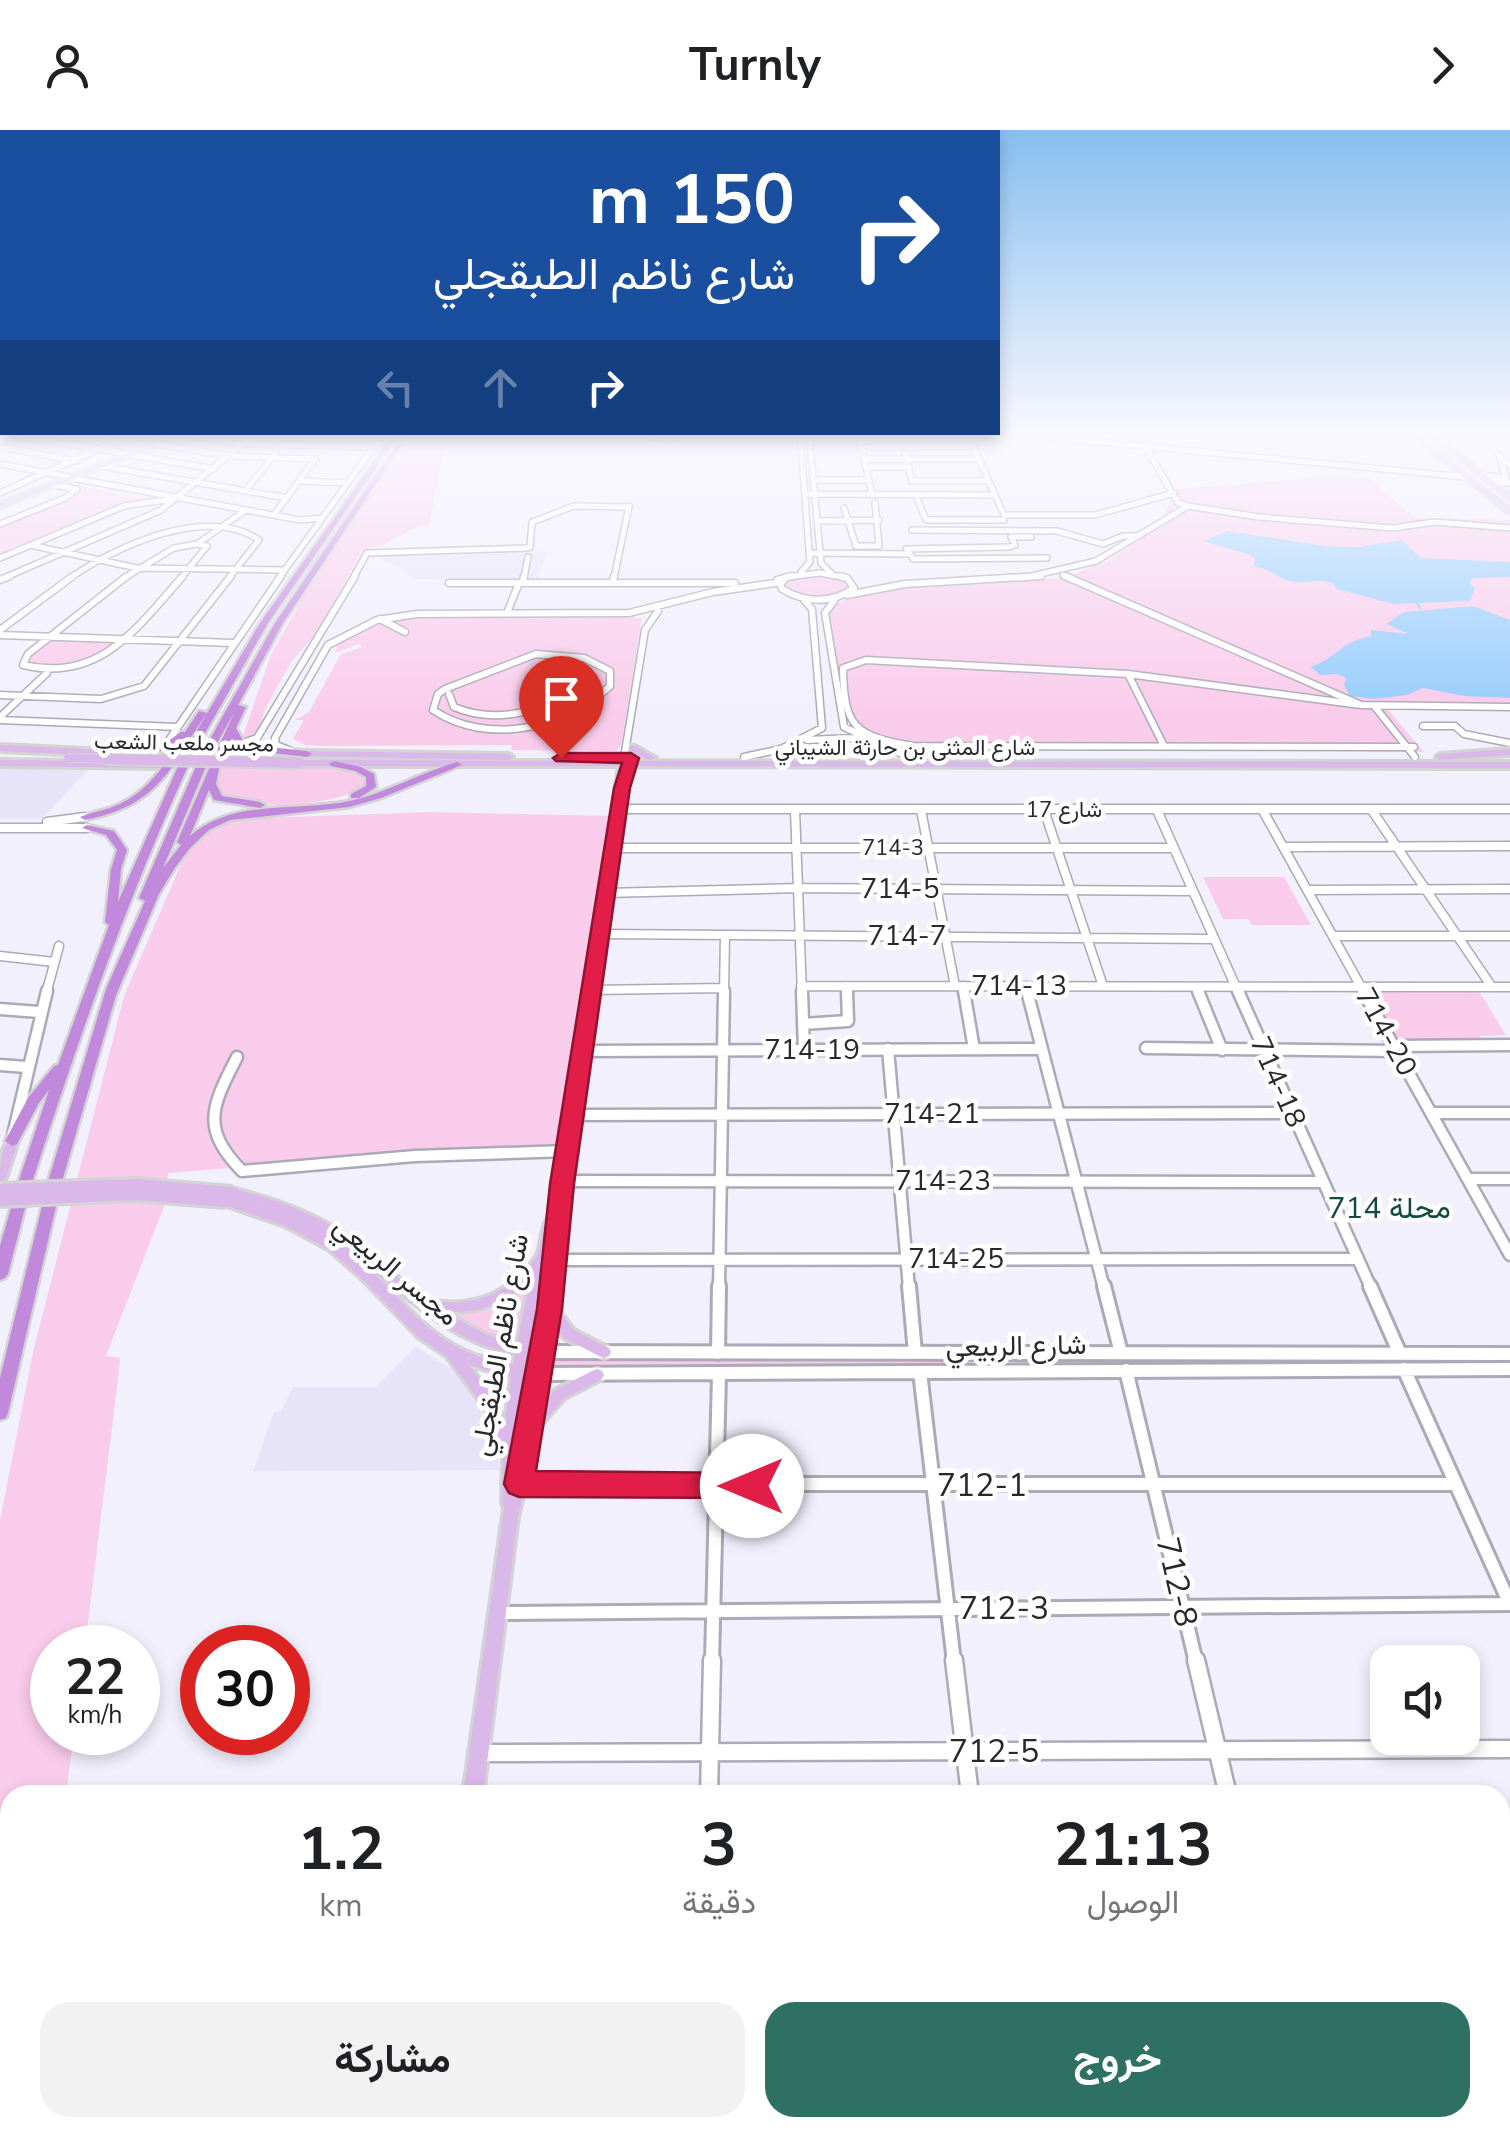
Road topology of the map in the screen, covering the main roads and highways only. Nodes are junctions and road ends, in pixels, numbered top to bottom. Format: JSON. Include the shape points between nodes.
{"nodes":[{"id":1,"x":333,"y":527,"type":"edge"},
{"id":2,"x":343,"y":527,"type":"edge"},
{"id":3,"x":238,"y":664,"type":"junction"},
{"id":4,"x":257,"y":664,"type":"junction"},
{"id":5,"x":195,"y":723,"type":"junction"},
{"id":6,"x":232,"y":730,"type":"junction"},
{"id":7,"x":0,"y":755,"type":"edge"},
{"id":8,"x":1510,"y":755,"type":"edge"},
{"id":9,"x":303,"y":759,"type":"junction"},
{"id":10,"x":164,"y":760,"type":"junction"},
{"id":11,"x":210,"y":760,"type":"junction"},
{"id":12,"x":600,"y":761,"type":"junction"},
{"id":13,"x":651,"y":761,"type":"junction"},
{"id":14,"x":1437,"y":761,"type":"junction"},
{"id":15,"x":334,"y":764,"type":"junction"},
{"id":16,"x":626,"y":764,"type":"junction"},
{"id":17,"x":457,"y":765,"type":"junction"},
{"id":18,"x":1510,"y":767,"type":"edge"},
{"id":19,"x":176,"y":856,"type":"junction"},
{"id":20,"x":109,"y":938,"type":"junction"},
{"id":21,"x":109,"y":998,"type":"junction"},
{"id":22,"x":63,"y":1065,"type":"junction"},
{"id":23,"x":12,"y":1140,"type":"joint"},
{"id":24,"x":0,"y":1178,"type":"edge"},
{"id":25,"x":54,"y":1185,"type":"dead end"},
{"id":26,"x":24,"y":1186,"type":"dead end"},
{"id":27,"x":0,"y":1190,"type":"edge"},
{"id":28,"x":229,"y":1197,"type":"junction"},
{"id":29,"x":0,"y":1200,"type":"edge"},
{"id":30,"x":50,"y":1202,"type":"dead end"},
{"id":31,"x":18,"y":1204,"type":"dead end"},
{"id":32,"x":549,"y":1258,"type":"junction"},
{"id":33,"x":0,"y":1274,"type":"edge"},
{"id":34,"x":422,"y":1305,"type":"junction"},
{"id":35,"x":550,"y":1309,"type":"junction"},
{"id":36,"x":427,"y":1337,"type":"junction"},
{"id":37,"x":534,"y":1352,"type":"junction"},
{"id":38,"x":604,"y":1352,"type":"road end"},
{"id":39,"x":531,"y":1374,"type":"junction"},
{"id":40,"x":596,"y":1375,"type":"road end"},
{"id":41,"x":0,"y":1412,"type":"edge"},
{"id":42,"x":530,"y":1433,"type":"junction"},
{"id":43,"x":510,"y":1455,"type":"junction"},
{"id":44,"x":514,"y":1484,"type":"junction"},
{"id":45,"x":474,"y":1785,"type":"edge"}],
"edges":[{"from":1,"to":3,"type":"highway"},
{"from":2,"to":4,"type":"highway"},
{"from":3,"to":5,"type":"highway"},
{"from":3,"to":10,"type":"highway"},
{"from":4,"to":6,"type":"highway"},
{"from":4,"to":11,"type":"highway"},
{"from":5,"to":10,"type":"highway"},
{"from":5,"to":10,"type":"highway"},
{"from":6,"to":9,"type":"highway","via":[[240,744]]},
{"from":6,"to":11,"type":"highway"},
{"from":7,"to":9,"type":"main road","name":"مجسر ملعب الشعب","bridge":true},
{"from":7,"to":10,"type":"main road"},
{"from":8,"to":14,"type":"main road","name":"شارع المثنى بن حارثة الشيباني"},
{"from":9,"to":12,"type":"main road","name":"شارع المثنى بن حارثة الشيباني"},
{"from":9,"to":15,"type":"main road","name":"شارع المثنى بن حارثة الشيباني"},
{"from":10,"to":20,"type":"highway","via":[[148,840]]},
{"from":10,"to":20,"type":"highway","via":[[160,780],[134,802],[86,823],[110,833],[122,850]]},
{"from":11,"to":15,"type":"highway","via":[[214,793],[236,804],[322,803],[358,795],[372,784],[364,771]]},
{"from":11,"to":19,"type":"highway"},
{"from":11,"to":21,"type":"highway","via":[[167,839]]},
{"from":12,"to":16,"type":"main road"},
{"from":12,"to":16,"type":"main road","name":"شارع المثنى بن حارثة الشيباني"},
{"from":12,"to":17,"type":"main road","name":"شارع المثنى بن حارثة الشيباني"},
{"from":13,"to":14,"type":"main road","name":"شارع المثنى بن حارثة الشيباني"},
{"from":13,"to":14,"type":"main road","name":"شارع المثنى بن حارثة الشيباني","via":[[879,752],[1415,752]]},
{"from":13,"to":16,"type":"main road"},
{"from":13,"to":16,"type":"main road","name":"شارع المثنى بن حارثة الشيباني"},
{"from":14,"to":18,"type":"main road"},
{"from":15,"to":17,"type":"main road","name":"شارع المثنى بن حارثة الشيباني"},
{"from":16,"to":32,"type":"main road","name":"شارع ناظم الطبقجلي"},
{"from":17,"to":19,"type":"highway","via":[[353,803],[223,819],[193,835]]},
{"from":19,"to":21,"type":"highway"},
{"from":20,"to":22,"type":"highway"},
{"from":21,"to":25,"type":"highway"},
{"from":22,"to":23,"type":"highway"},
{"from":22,"to":26,"type":"highway"},
{"from":23,"to":24,"type":"main road"},
{"from":27,"to":28,"type":"main road","name":"مجسر الربيعي","bridge":true,"via":[[136,1186]]},
{"from":28,"to":29,"type":"main road","name":"مجسر الربيعي","bridge":true},
{"from":28,"to":34,"type":"main road","name":"مجسر الربيعي","via":[[284,1208],[322,1226]]},
{"from":28,"to":36,"type":"main road","name":"مجسر الربيعي","via":[[326,1242]]},
{"from":30,"to":41,"type":"highway"},
{"from":31,"to":33,"type":"highway"},
{"from":32,"to":34,"type":"main road","via":[[504,1298],[472,1308]]},
{"from":32,"to":35,"type":"main road","name":"شارع ناظم الطبقجلي"},
{"from":32,"to":37,"type":"main road","name":"شارع ناظم الطبقجلي"},
{"from":34,"to":37,"type":"main road","name":"مجسر الربيعي","via":[[464,1334]]},
{"from":35,"to":37,"type":"main road","name":"شارع ناظم الطبقجلي"},
{"from":35,"to":38,"type":"main road","via":[[574,1338]]},
{"from":36,"to":39,"type":"main road","name":"مجسر الربيعي","via":[[485,1365]]},
{"from":36,"to":43,"type":"main road","via":[[479,1386]]},
{"from":37,"to":39,"type":"main road","name":"شارع ناظم الطبقجلي"},
{"from":39,"to":42,"type":"main road","name":"شارع ناظم الطبقجلي"},
{"from":39,"to":43,"type":"main road","name":"شارع ناظم الطبقجلي"},
{"from":40,"to":42,"type":"main road","via":[[545,1406]]},
{"from":42,"to":44,"type":"main road","name":"شارع ناظم الطبقجلي"},
{"from":43,"to":44,"type":"main road","name":"شارع ناظم الطبقجلي"},
{"from":44,"to":45,"type":"main road","name":"شارع ناظم الطبقجلي"}]}
